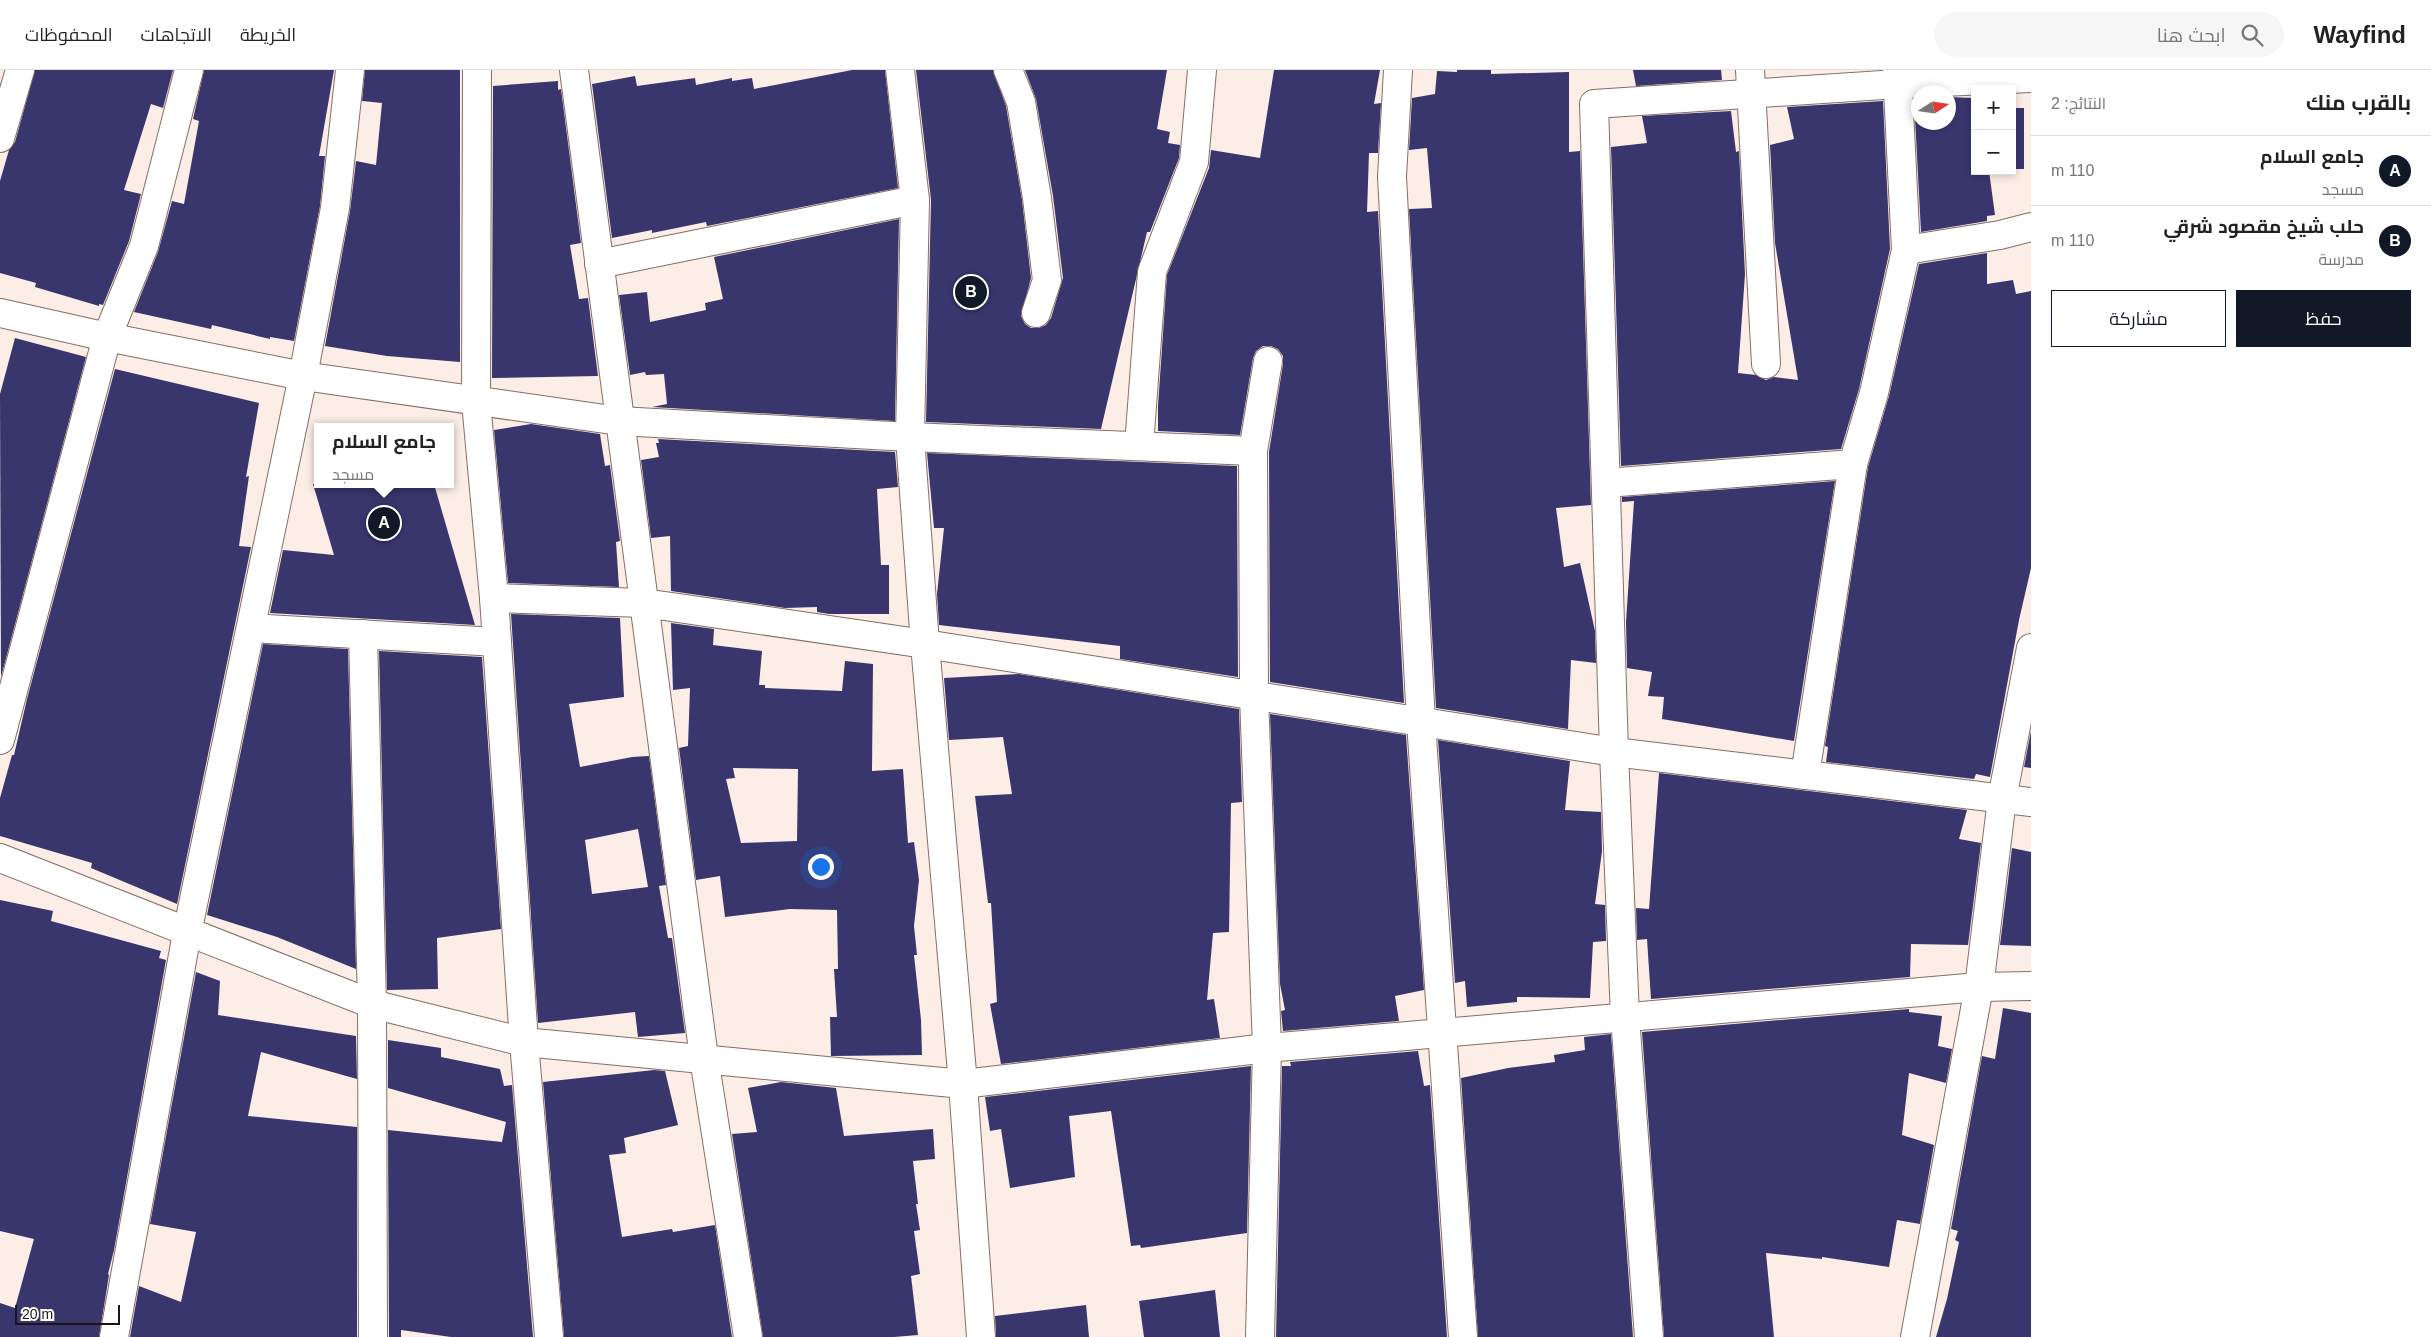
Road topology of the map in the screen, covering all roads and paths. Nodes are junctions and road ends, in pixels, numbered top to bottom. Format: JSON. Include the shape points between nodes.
{"nodes":[{"id":1,"x":20,"y":70,"type":"edge"},
{"id":2,"x":189,"y":70,"type":"edge"},
{"id":3,"x":350,"y":70,"type":"edge"},
{"id":4,"x":477,"y":70,"type":"edge"},
{"id":5,"x":574,"y":70,"type":"edge"},
{"id":6,"x":900,"y":70,"type":"edge"},
{"id":7,"x":1008,"y":70,"type":"edge"},
{"id":8,"x":1202,"y":70,"type":"edge"},
{"id":9,"x":1398,"y":70,"type":"edge"},
{"id":10,"x":1897,"y":77,"type":"edge"},
{"id":11,"x":2031,"y":78,"type":"edge"},
{"id":12,"x":1751,"y":82,"type":"edge"},
{"id":13,"x":0,"y":138,"type":"edge"},
{"id":14,"x":915,"y":200,"type":"junction"},
{"id":15,"x":2031,"y":227,"type":"edge"},
{"id":16,"x":1906,"y":250,"type":"junction"},
{"id":17,"x":599,"y":264,"type":"junction"},
{"id":18,"x":0,"y":313,"type":"edge"},
{"id":19,"x":1036,"y":313,"type":"dead end"},
{"id":20,"x":107,"y":337,"type":"junction"},
{"id":21,"x":1268,"y":361,"type":"dead end"},
{"id":22,"x":1766,"y":364,"type":"dead end"},
{"id":23,"x":303,"y":376,"type":"junction"},
{"id":24,"x":476,"y":402,"type":"junction"},
{"id":25,"x":619,"y":421,"type":"junction"},
{"id":26,"x":910,"y":437,"type":"junction"},
{"id":27,"x":1139,"y":446,"type":"junction"},
{"id":28,"x":1254,"y":451,"type":"junction"},
{"id":29,"x":1853,"y":464,"type":"junction"},
{"id":30,"x":1606,"y":483,"type":"junction"},
{"id":31,"x":494,"y":598,"type":"junction"},
{"id":32,"x":644,"y":603,"type":"junction"},
{"id":33,"x":251,"y":628,"type":"junction"},
{"id":34,"x":364,"y":634,"type":"junction"},
{"id":35,"x":497,"y":642,"type":"junction"},
{"id":36,"x":924,"y":644,"type":"junction"},
{"id":37,"x":2031,"y":648,"type":"edge"},
{"id":38,"x":1254,"y":696,"type":"junction"},
{"id":39,"x":1421,"y":722,"type":"junction"},
{"id":40,"x":0,"y":740,"type":"edge"},
{"id":41,"x":1614,"y":752,"type":"junction"},
{"id":42,"x":1805,"y":775,"type":"junction"},
{"id":43,"x":2002,"y":799,"type":"junction"},
{"id":44,"x":2031,"y":802,"type":"edge"},
{"id":45,"x":0,"y":858,"type":"edge"},
{"id":46,"x":188,"y":933,"type":"junction"},
{"id":47,"x":2031,"y":986,"type":"edge"},
{"id":48,"x":1979,"y":987,"type":"junction"},
{"id":49,"x":372,"y":1004,"type":"junction"},
{"id":50,"x":1625,"y":1017,"type":"junction"},
{"id":51,"x":1442,"y":1033,"type":"junction"},
{"id":52,"x":524,"y":1042,"type":"junction"},
{"id":53,"x":1266,"y":1048,"type":"junction"},
{"id":54,"x":704,"y":1058,"type":"junction"},
{"id":55,"x":963,"y":1084,"type":"junction"},
{"id":56,"x":114,"y":1337,"type":"edge"},
{"id":57,"x":373,"y":1337,"type":"edge"},
{"id":58,"x":549,"y":1337,"type":"edge"},
{"id":59,"x":748,"y":1337,"type":"edge"},
{"id":60,"x":981,"y":1337,"type":"edge"},
{"id":61,"x":1260,"y":1337,"type":"edge"},
{"id":62,"x":1463,"y":1337,"type":"edge"},
{"id":63,"x":1649,"y":1337,"type":"edge"},
{"id":64,"x":1916,"y":1337,"type":"edge"}],
"edges":[{"from":1,"to":13,"type":"street"},
{"from":2,"to":20,"type":"street","via":[[144,246]]},
{"from":3,"to":23,"type":"street","via":[[335,208]]},
{"from":4,"to":24,"type":"street"},
{"from":5,"to":17,"type":"street"},
{"from":6,"to":14,"type":"street"},
{"from":7,"to":19,"type":"street","via":[[1021,102],[1047,280]]},
{"from":8,"to":27,"type":"street","via":[[1194,162],[1152,272]]},
{"from":9,"to":39,"type":"street","via":[[1392,177]]},
{"from":10,"to":11,"type":"street"},
{"from":10,"to":12,"type":"street"},
{"from":10,"to":16,"type":"street"},
{"from":12,"to":22,"type":"street"},
{"from":12,"to":30,"type":"street","via":[[1594,104]]},
{"from":14,"to":17,"type":"street"},
{"from":14,"to":26,"type":"street"},
{"from":15,"to":16,"type":"street"},
{"from":16,"to":29,"type":"street","via":[[1874,393]]},
{"from":17,"to":25,"type":"street"},
{"from":18,"to":20,"type":"street"},
{"from":20,"to":23,"type":"street"},
{"from":20,"to":40,"type":"street"},
{"from":21,"to":28,"type":"street"},
{"from":23,"to":24,"type":"street"},
{"from":23,"to":33,"type":"street"},
{"from":24,"to":25,"type":"street"},
{"from":24,"to":31,"type":"street"},
{"from":25,"to":26,"type":"street"},
{"from":25,"to":32,"type":"street"},
{"from":26,"to":27,"type":"street"},
{"from":26,"to":36,"type":"street"},
{"from":27,"to":28,"type":"street"},
{"from":28,"to":38,"type":"street"},
{"from":29,"to":30,"type":"street"},
{"from":29,"to":42,"type":"street"},
{"from":30,"to":41,"type":"street"},
{"from":31,"to":32,"type":"street"},
{"from":31,"to":35,"type":"street"},
{"from":32,"to":36,"type":"street"},
{"from":32,"to":54,"type":"street"},
{"from":33,"to":34,"type":"street"},
{"from":33,"to":46,"type":"street"},
{"from":34,"to":35,"type":"street"},
{"from":34,"to":49,"type":"street"},
{"from":35,"to":52,"type":"street"},
{"from":36,"to":38,"type":"street"},
{"from":36,"to":55,"type":"street"},
{"from":37,"to":43,"type":"street"},
{"from":38,"to":39,"type":"street"},
{"from":38,"to":53,"type":"street"},
{"from":39,"to":41,"type":"street"},
{"from":39,"to":51,"type":"street"},
{"from":41,"to":42,"type":"street"},
{"from":41,"to":50,"type":"street"},
{"from":42,"to":43,"type":"street"},
{"from":43,"to":44,"type":"street"},
{"from":43,"to":48,"type":"street"},
{"from":45,"to":46,"type":"street"},
{"from":46,"to":49,"type":"street"},
{"from":46,"to":56,"type":"street"},
{"from":47,"to":48,"type":"street"},
{"from":48,"to":50,"type":"street"},
{"from":48,"to":64,"type":"street"},
{"from":49,"to":52,"type":"street"},
{"from":49,"to":57,"type":"street"},
{"from":50,"to":51,"type":"street"},
{"from":50,"to":63,"type":"street"},
{"from":51,"to":53,"type":"street"},
{"from":51,"to":62,"type":"street"},
{"from":52,"to":54,"type":"street"},
{"from":52,"to":58,"type":"street"},
{"from":53,"to":55,"type":"street"},
{"from":53,"to":61,"type":"street"},
{"from":54,"to":55,"type":"street"},
{"from":54,"to":59,"type":"street"},
{"from":55,"to":60,"type":"street"}]}
